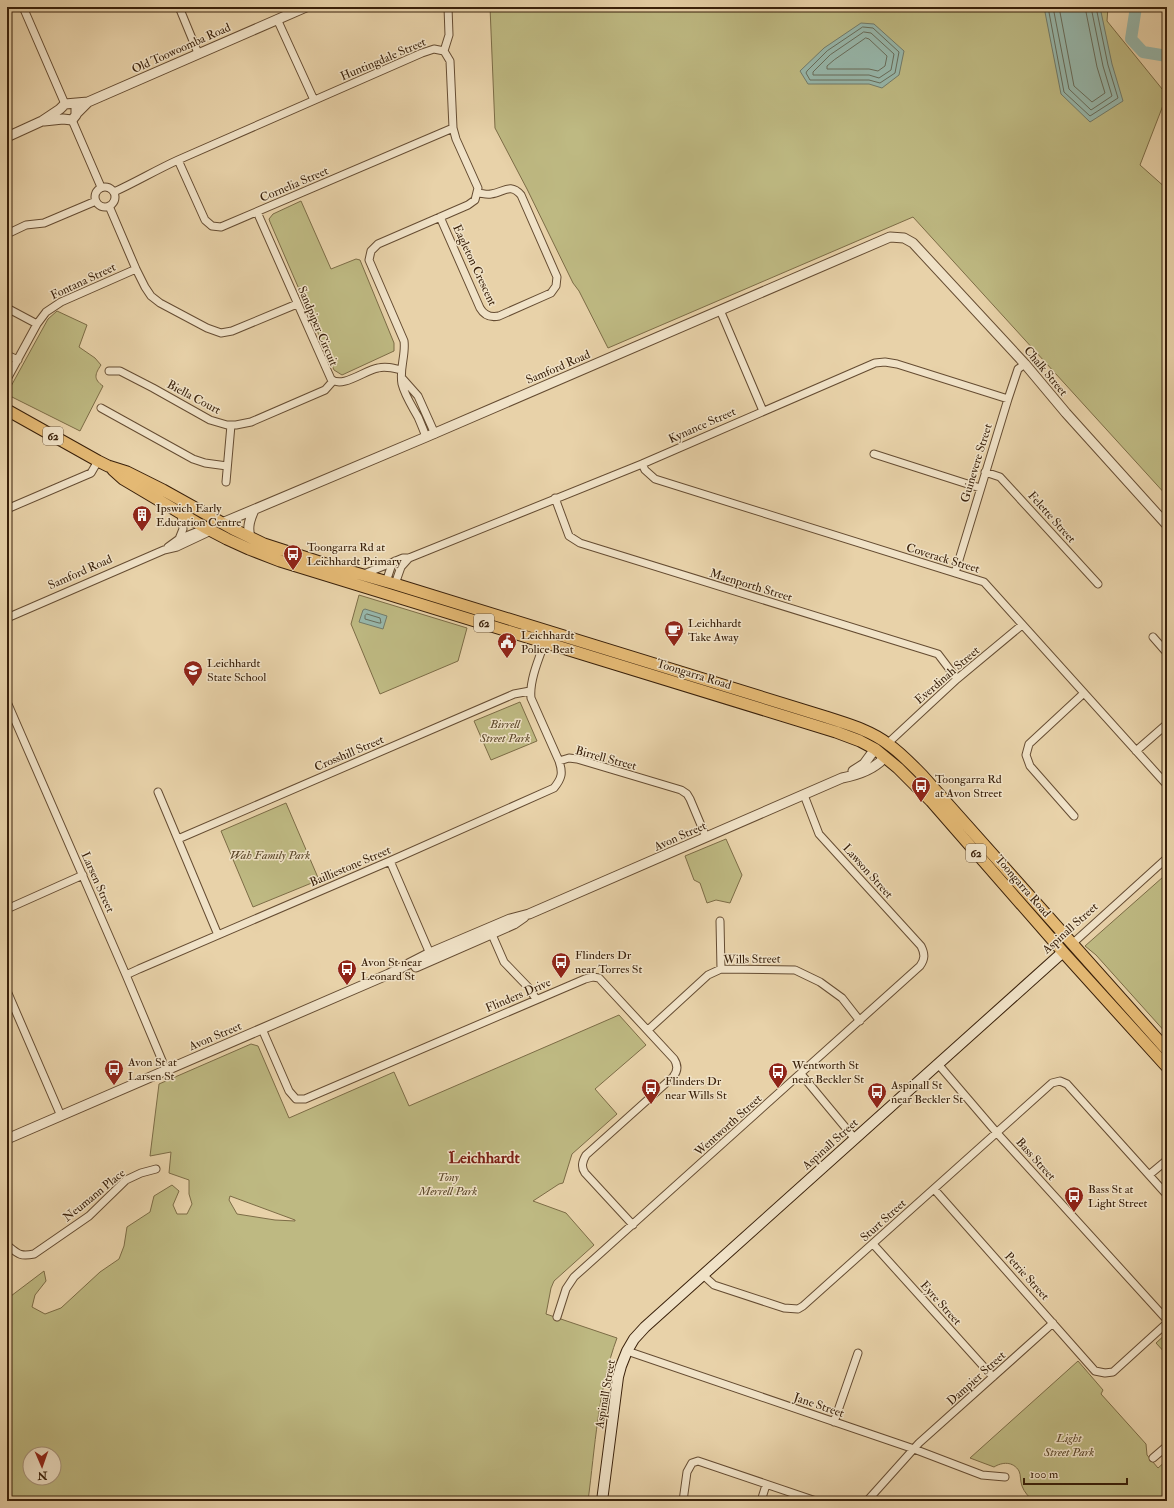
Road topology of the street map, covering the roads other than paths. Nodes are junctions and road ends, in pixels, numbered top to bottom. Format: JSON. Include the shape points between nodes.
{"nodes":[{"id":1,"x":23,"y":7,"type":"edge"},
{"id":2,"x":179,"y":7,"type":"edge"},
{"id":3,"x":306,"y":7,"type":"edge"},
{"id":4,"x":448,"y":7,"type":"edge"},
{"id":5,"x":277,"y":19,"type":"junction"},
{"id":6,"x":444,"y":51,"type":"junction"},
{"id":7,"x":198,"y":53,"type":"junction"},
{"id":8,"x":314,"y":100,"type":"junction"},
{"id":9,"x":88,"y":102,"type":"junction"},
{"id":10,"x":65,"y":105,"type":"junction"},
{"id":11,"x":70,"y":117,"type":"junction"},
{"id":12,"x":42,"y":121,"type":"junction"},
{"id":13,"x":453,"y":128,"type":"junction"},
{"id":14,"x":7,"y":137,"type":"edge"},
{"id":15,"x":178,"y":160,"type":"junction"},
{"id":16,"x":101,"y":187,"type":"junction"},
{"id":17,"x":114,"y":192,"type":"junction"},
{"id":18,"x":478,"y":193,"type":"junction"},
{"id":19,"x":96,"y":201,"type":"junction"},
{"id":20,"x":109,"y":206,"type":"junction"},
{"id":21,"x":257,"y":212,"type":"junction"},
{"id":22,"x":440,"y":217,"type":"junction"},
{"id":23,"x":7,"y":234,"type":"edge"},
{"id":24,"x":904,"y":238,"type":"joint"},
{"id":25,"x":136,"y":269,"type":"junction"},
{"id":26,"x":297,"y":304,"type":"junction"},
{"id":27,"x":7,"y":308,"type":"edge"},
{"id":28,"x":720,"y":310,"type":"junction"},
{"id":29,"x":37,"y":324,"type":"junction"},
{"id":30,"x":7,"y":355,"type":"edge"},
{"id":31,"x":18,"y":360,"type":"junction"},
{"id":32,"x":1025,"y":364,"type":"junction"},
{"id":33,"x":401,"y":370,"type":"junction"},
{"id":34,"x":109,"y":371,"type":"dead end"},
{"id":35,"x":402,"y":378,"type":"junction"},
{"id":36,"x":7,"y":379,"type":"edge"},
{"id":37,"x":333,"y":381,"type":"junction"},
{"id":38,"x":1008,"y":399,"type":"junction"},
{"id":39,"x":101,"y":408,"type":"dead end"},
{"id":40,"x":7,"y":409,"type":"edge"},
{"id":41,"x":763,"y":411,"type":"junction"},
{"id":42,"x":231,"y":425,"type":"junction"},
{"id":43,"x":430,"y":436,"type":"junction"},
{"id":44,"x":874,"y":454,"type":"dead end"},
{"id":45,"x":103,"y":464,"type":"junction"},
{"id":46,"x":642,"y":464,"type":"junction"},
{"id":47,"x":227,"y":466,"type":"junction"},
{"id":48,"x":985,"y":472,"type":"junction"},
{"id":49,"x":226,"y":482,"type":"dead end"},
{"id":50,"x":980,"y":488,"type":"junction"},
{"id":51,"x":555,"y":498,"type":"junction"},
{"id":52,"x":7,"y":509,"type":"edge"},
{"id":53,"x":254,"y":510,"type":"junction"},
{"id":54,"x":181,"y":513,"type":"junction"},
{"id":55,"x":222,"y":523,"type":"junction"},
{"id":56,"x":1167,"y":525,"type":"edge"},
{"id":57,"x":208,"y":529,"type":"junction"},
{"id":58,"x":250,"y":537,"type":"junction"},
{"id":59,"x":180,"y":539,"type":"junction"},
{"id":60,"x":164,"y":550,"type":"junction"},
{"id":61,"x":409,"y":558,"type":"junction"},
{"id":62,"x":396,"y":561,"type":"junction"},
{"id":63,"x":955,"y":573,"type":"junction"},
{"id":64,"x":362,"y":575,"type":"junction"},
{"id":65,"x":1098,"y":584,"type":"dead end"},
{"id":66,"x":389,"y":586,"type":"junction"},
{"id":67,"x":7,"y":618,"type":"edge"},
{"id":68,"x":1022,"y":625,"type":"junction"},
{"id":69,"x":546,"y":637,"type":"junction"},
{"id":70,"x":1153,"y":637,"type":"dead end"},
{"id":71,"x":1167,"y":653,"type":"edge"},
{"id":72,"x":957,"y":679,"type":"junction"},
{"id":73,"x":530,"y":691,"type":"junction"},
{"id":74,"x":1084,"y":693,"type":"junction"},
{"id":75,"x":7,"y":702,"type":"edge"},
{"id":76,"x":1167,"y":724,"type":"edge"},
{"id":77,"x":888,"y":744,"type":"junction"},
{"id":78,"x":875,"y":750,"type":"junction"},
{"id":79,"x":1136,"y":751,"type":"junction"},
{"id":80,"x":885,"y":757,"type":"junction"},
{"id":81,"x":559,"y":760,"type":"junction"},
{"id":82,"x":842,"y":778,"type":"junction"},
{"id":83,"x":1167,"y":785,"type":"edge"},
{"id":84,"x":158,"y":792,"type":"dead end"},
{"id":85,"x":804,"y":795,"type":"junction"},
{"id":86,"x":1074,"y":816,"type":"dead end"},
{"id":87,"x":706,"y":837,"type":"junction"},
{"id":88,"x":178,"y":839,"type":"junction"},
{"id":89,"x":1167,"y":858,"type":"edge"},
{"id":90,"x":390,"y":861,"type":"junction"},
{"id":91,"x":83,"y":875,"type":"junction"},
{"id":92,"x":7,"y":909,"type":"edge"},
{"id":93,"x":720,"y":921,"type":"dead end"},
{"id":94,"x":491,"y":931,"type":"junction"},
{"id":95,"x":218,"y":935,"type":"junction"},
{"id":96,"x":1072,"y":944,"type":"junction"},
{"id":97,"x":1063,"y":952,"type":"junction"},
{"id":98,"x":431,"y":956,"type":"junction"},
{"id":99,"x":924,"y":956,"type":"joint"},
{"id":100,"x":721,"y":969,"type":"junction"},
{"id":101,"x":126,"y":975,"type":"junction"},
{"id":102,"x":7,"y":991,"type":"edge"},
{"id":103,"x":536,"y":999,"type":"junction"},
{"id":104,"x":860,"y":1021,"type":"junction"},
{"id":105,"x":262,"y":1029,"type":"junction"},
{"id":106,"x":648,"y":1030,"type":"junction"},
{"id":107,"x":1167,"y":1050,"type":"edge"},
{"id":108,"x":938,"y":1064,"type":"junction"},
{"id":109,"x":1167,"y":1066,"type":"edge"},
{"id":110,"x":166,"y":1070,"type":"junction"},
{"id":111,"x":801,"y":1074,"type":"junction"},
{"id":112,"x":61,"y":1116,"type":"junction"},
{"id":113,"x":997,"y":1133,"type":"junction"},
{"id":114,"x":7,"y":1139,"type":"edge"},
{"id":115,"x":855,"y":1139,"type":"junction"},
{"id":116,"x":1167,"y":1160,"type":"edge"},
{"id":117,"x":156,"y":1169,"type":"dead end"},
{"id":118,"x":1149,"y":1175,"type":"junction"},
{"id":119,"x":934,"y":1189,"type":"junction"},
{"id":120,"x":1167,"y":1195,"type":"edge"},
{"id":121,"x":633,"y":1225,"type":"junction"},
{"id":122,"x":873,"y":1244,"type":"junction"},
{"id":123,"x":7,"y":1245,"type":"edge"},
{"id":124,"x":703,"y":1275,"type":"junction"},
{"id":125,"x":557,"y":1316,"type":"dead end"},
{"id":126,"x":1167,"y":1321,"type":"edge"},
{"id":127,"x":1053,"y":1323,"type":"junction"},
{"id":128,"x":627,"y":1351,"type":"junction"},
{"id":129,"x":858,"y":1353,"type":"dead end"},
{"id":130,"x":993,"y":1377,"type":"junction"},
{"id":131,"x":834,"y":1422,"type":"junction"},
{"id":132,"x":1167,"y":1446,"type":"edge"},
{"id":133,"x":914,"y":1449,"type":"junction"},
{"id":134,"x":1153,"y":1458,"type":"dead end"},
{"id":135,"x":1005,"y":1478,"type":"dead end"},
{"id":136,"x":766,"y":1484,"type":"junction"},
{"id":137,"x":602,"y":1501,"type":"edge"},
{"id":138,"x":682,"y":1501,"type":"edge"},
{"id":139,"x":761,"y":1501,"type":"edge"},
{"id":140,"x":816,"y":1501,"type":"edge"},
{"id":141,"x":867,"y":1501,"type":"edge"}],
"edges":[{"from":1,"to":10,"type":"street"},
{"from":2,"to":7,"type":"street"},
{"from":3,"to":5,"type":"street","name":"Old Toowoomba Road"},
{"from":4,"to":6,"type":"street","via":[[449,35]]},
{"from":5,"to":7,"type":"street","name":"Old Toowoomba Road"},
{"from":5,"to":8,"type":"street"},
{"from":6,"to":8,"type":"street","name":"Huntingdale Street","via":[[430,50]]},
{"from":6,"to":13,"type":"street","name":"Huntingdale Street","via":[[450,61]]},
{"from":7,"to":9,"type":"street","name":"Old Toowoomba Road"},
{"from":8,"to":15,"type":"street","name":"Huntingdale Street"},
{"from":9,"to":10,"type":"street","name":"Old Toowoomba Road"},
{"from":9,"to":11,"type":"street","name":"Old Toowoomba Road"},
{"from":10,"to":11,"type":"street","via":[[60,115]]},
{"from":10,"to":11,"type":"street","via":[[76,108]]},
{"from":10,"to":12,"type":"street","name":"Old Toowoomba Road"},
{"from":11,"to":12,"type":"street","name":"Old Toowoomba Road"},
{"from":11,"to":16,"type":"street"},
{"from":12,"to":14,"type":"street","name":"Old Toowoomba Road"},
{"from":13,"to":18,"type":"street","name":"Huntingdale Street"},
{"from":13,"to":21,"type":"street","name":"Cornelia Street"},
{"from":15,"to":17,"type":"street","name":"Huntingdale Street"},
{"from":15,"to":21,"type":"street","name":"Cornelia Street","via":[[203,218],[209,224],[220,227]]},
{"from":16,"to":17,"type":"street","via":[[110,188]]},
{"from":16,"to":19,"type":"street","via":[[96,191]]},
{"from":17,"to":20,"type":"street","via":[[114,202]]},
{"from":18,"to":22,"type":"street","via":[[471,204]]},
{"from":18,"to":22,"type":"street","name":"Eagleton Crescent","via":[[491,194],[508,189],[521,195],[557,277],[556,286],[551,293],[499,316],[484,314]]},
{"from":19,"to":20,"type":"street","via":[[100,205]]},
{"from":19,"to":23,"type":"street","via":[[44,223],[26,225]]},
{"from":20,"to":25,"type":"street"},
{"from":21,"to":26,"type":"street","name":"Sandpiper Circuit"},
{"from":22,"to":33,"type":"street","via":[[378,244],[370,254],[370,264],[404,341]]},
{"from":24,"to":28,"type":"street","name":"Samford Road","via":[[890,237]]},
{"from":24,"to":32,"type":"street","name":"Chalk Street","via":[[913,243]]},
{"from":25,"to":26,"type":"street","via":[[147,292],[155,299],[217,332],[227,333]]},
{"from":25,"to":29,"type":"street","name":"Fontana Street","via":[[53,306]]},
{"from":26,"to":37,"type":"street","name":"Sandpiper Circuit","via":[[327,374]]},
{"from":27,"to":29,"type":"street"},
{"from":28,"to":41,"type":"street"},
{"from":28,"to":43,"type":"street","name":"Samford Road"},
{"from":29,"to":31,"type":"street","name":"Fontana Street"},
{"from":30,"to":31,"type":"street"},
{"from":31,"to":36,"type":"street","name":"Fontana Street"},
{"from":32,"to":38,"type":"street","name":"Guinevere Street","via":[[1018,369]]},
{"from":32,"to":56,"type":"street","name":"Chalk Street"},
{"from":33,"to":35,"type":"street"},
{"from":33,"to":37,"type":"street","name":"Sandpiper Circuit","via":[[378,368],[342,382]]},
{"from":34,"to":42,"type":"street","name":"Biella Court","via":[[120,372],[213,421]]},
{"from":35,"to":43,"type":"street","via":[[409,402]]},
{"from":35,"to":43,"type":"street","via":[[418,396]]},
{"from":37,"to":42,"type":"street","name":"Biella Court","via":[[325,390],[268,415],[248,423]]},
{"from":38,"to":41,"type":"street","name":"Kynance Street","via":[[885,362],[875,363]]},
{"from":38,"to":48,"type":"street","name":"Guinevere Street"},
{"from":39,"to":47,"type":"street","via":[[193,459],[205,464]]},
{"from":40,"to":45,"type":"main road","name":"Toongarra Road","number":"62"},
{"from":41,"to":46,"type":"street","name":"Kynance Street"},
{"from":42,"to":47,"type":"street"},
{"from":43,"to":53,"type":"street","name":"Samford Road"},
{"from":44,"to":50,"type":"street"},
{"from":45,"to":52,"type":"street","via":[[91,472]]},
{"from":45,"to":54,"type":"main road","name":"Toongarra Road","number":"62","via":[[123,479]]},
{"from":45,"to":55,"type":"main road","name":"Toongarra Road","number":"62","via":[[127,472]]},
{"from":46,"to":51,"type":"street","name":"Kynance Street"},
{"from":46,"to":63,"type":"street","name":"Coverack Street","via":[[655,479]]},
{"from":47,"to":49,"type":"street"},
{"from":48,"to":50,"type":"street","name":"Guinevere Street"},
{"from":48,"to":65,"type":"street","name":"Felette Street","via":[[1000,477]]},
{"from":50,"to":63,"type":"street","name":"Guinevere Street"},
{"from":51,"to":61,"type":"street","name":"Kynance Street"},
{"from":51,"to":72,"type":"street","name":"Maenporth Street","via":[[569,536],[580,543],[938,654]]},
{"from":53,"to":55,"type":"street","name":"Samford Road"},
{"from":53,"to":58,"type":"street","via":[[248,533]]},
{"from":54,"to":57,"type":"main road","name":"Toongarra Road","number":"62"},
{"from":54,"to":59,"type":"street","via":[[183,530]]},
{"from":55,"to":57,"type":"main road","name":"Samford Road"},
{"from":55,"to":58,"type":"main road","name":"Toongarra Road","number":"62"},
{"from":57,"to":59,"type":"street","name":"Samford Road"},
{"from":57,"to":60,"type":"street","name":"Samford Road","via":[[177,547]]},
{"from":57,"to":66,"type":"main road","name":"Toongarra Road","number":"62","via":[[268,556]]},
{"from":58,"to":64,"type":"main road","name":"Toongarra Road","number":"62","via":[[291,554]]},
{"from":59,"to":60,"type":"street","name":"Samford Road"},
{"from":60,"to":67,"type":"street","name":"Samford Road"},
{"from":61,"to":62,"type":"street","name":"Kynance Street"},
{"from":61,"to":66,"type":"street"},
{"from":62,"to":64,"type":"street","name":"Kynance Street"},
{"from":62,"to":66,"type":"street","via":[[391,567]]},
{"from":63,"to":68,"type":"street","name":"Coverack Street","via":[[984,582]]},
{"from":64,"to":66,"type":"main road","name":"Toongarra Road","number":"62"},
{"from":66,"to":69,"type":"main road","name":"Toongarra Road","number":"62"},
{"from":68,"to":72,"type":"street","name":"Everdinah Street"},
{"from":68,"to":74,"type":"street","name":"Coverack Street"},
{"from":69,"to":73,"type":"street"},
{"from":69,"to":77,"type":"main road","name":"Toongarra Road","number":"62","via":[[832,719],[866,731]]},
{"from":69,"to":78,"type":"main road","name":"Toongarra Road","number":"62","via":[[836,732]]},
{"from":70,"to":71,"type":"street"},
{"from":72,"to":77,"type":"street","name":"Everdinah Street"},
{"from":73,"to":81,"type":"street","name":"Birrell Street"},
{"from":73,"to":88,"type":"street","name":"Crosshill Street","via":[[514,694]]},
{"from":74,"to":79,"type":"street","name":"Coverack Street"},
{"from":74,"to":86,"type":"street","via":[[1029,744],[1026,755],[1030,766]]},
{"from":75,"to":91,"type":"street","name":"Larsen Street"},
{"from":76,"to":79,"type":"street"},
{"from":77,"to":78,"type":"main road"},
{"from":77,"to":80,"type":"main road"},
{"from":77,"to":96,"type":"main road","name":"Toongarra Road","number":"62","via":[[949,804]]},
{"from":78,"to":80,"type":"main road","name":"Toongarra Road","number":"62"},
{"from":78,"to":82,"type":"street","name":"Avon Street","via":[[864,764]]},
{"from":79,"to":83,"type":"street","name":"Coverack Street"},
{"from":80,"to":82,"type":"street","name":"Avon Street","via":[[870,769]]},
{"from":80,"to":97,"type":"main road","name":"Toongarra Road","number":"62","via":[[931,801]]},
{"from":81,"to":87,"type":"street","name":"Birrell Street","via":[[577,759],[681,790],[690,799]]},
{"from":81,"to":90,"type":"street","name":"Bailliestone Street","via":[[562,771],[560,780],[554,788]]},
{"from":82,"to":85,"type":"street","name":"Avon Street"},
{"from":84,"to":88,"type":"street"},
{"from":85,"to":87,"type":"street","name":"Avon Street"},
{"from":85,"to":99,"type":"street","name":"Lawson Street","via":[[819,834],[921,946]]},
{"from":87,"to":94,"type":"street","name":"Avon Street","via":[[529,914],[514,924]]},
{"from":88,"to":95,"type":"street"},
{"from":89,"to":96,"type":"street","name":"Aspinall Street"},
{"from":90,"to":95,"type":"street","name":"Bailliestone Street"},
{"from":90,"to":98,"type":"street"},
{"from":91,"to":92,"type":"street"},
{"from":91,"to":101,"type":"street","name":"Larsen Street"},
{"from":93,"to":100,"type":"street"},
{"from":94,"to":98,"type":"street","name":"Avon Street"},
{"from":94,"to":103,"type":"street","via":[[504,962]]},
{"from":95,"to":101,"type":"street","name":"Bailliestone Street"},
{"from":96,"to":97,"type":"main road","name":"Aspinall Street"},
{"from":96,"to":107,"type":"main road","name":"Toongarra Road","number":"62"},
{"from":97,"to":108,"type":"main road","name":"Aspinall Street"},
{"from":97,"to":109,"type":"main road","name":"Toongarra Road","number":"62"},
{"from":98,"to":105,"type":"street","name":"Avon Street","via":[[415,967],[389,974]]},
{"from":99,"to":104,"type":"street","name":"Wentworth Street","via":[[920,966]]},
{"from":100,"to":104,"type":"street","name":"Wills Street","via":[[795,970],[820,982],[842,998]]},
{"from":100,"to":106,"type":"street","name":"Wills Street","via":[[708,976]]},
{"from":101,"to":110,"type":"street","name":"Larsen Street"},
{"from":102,"to":112,"type":"street"},
{"from":103,"to":105,"type":"street","name":"Flinders Drive","via":[[305,1099],[296,1099],[289,1091]]},
{"from":103,"to":106,"type":"street","name":"Flinders Drive","via":[[589,977],[596,977],[604,982]]},
{"from":104,"to":111,"type":"street","name":"Wentworth Street"},
{"from":105,"to":110,"type":"street","name":"Avon Street"},
{"from":106,"to":121,"type":"street","name":"Flinders Drive","via":[[676,1062],[675,1074],[586,1155],[582,1163],[585,1174]]},
{"from":108,"to":113,"type":"street","name":"Bass Street"},
{"from":108,"to":115,"type":"main road","name":"Aspinall Street"},
{"from":110,"to":112,"type":"street","name":"Avon Street"},
{"from":111,"to":115,"type":"street"},
{"from":111,"to":121,"type":"street","name":"Wentworth Street"},
{"from":112,"to":114,"type":"street","name":"Avon Street"},
{"from":113,"to":118,"type":"street","name":"Sturt Street","via":[[1052,1083],[1060,1081],[1067,1084]]},
{"from":113,"to":119,"type":"street","name":"Sturt Street"},
{"from":113,"to":126,"type":"street","name":"Bass Street"},
{"from":115,"to":124,"type":"main road","name":"Aspinall Street"},
{"from":116,"to":118,"type":"street"},
{"from":117,"to":123,"type":"street","name":"Neumann Place","via":[[126,1180],[89,1216],[34,1254],[24,1256]]},
{"from":118,"to":120,"type":"street"},
{"from":119,"to":122,"type":"street","name":"Sturt Street"},
{"from":119,"to":127,"type":"street","name":"Petrie Street"},
{"from":121,"to":125,"type":"street","name":"Wentworth Street","via":[[574,1277],[566,1289]]},
{"from":122,"to":124,"type":"street","name":"Sturt Street","via":[[798,1309],[784,1308],[714,1285]]},
{"from":122,"to":130,"type":"street","name":"Eyre Street"},
{"from":124,"to":128,"type":"main road","name":"Aspinall Street","via":[[645,1327]]},
{"from":126,"to":127,"type":"street","name":"Petrie Street","via":[[1113,1372],[1105,1373],[1095,1371]]},
{"from":127,"to":130,"type":"street","name":"Dampier Street"},
{"from":128,"to":131,"type":"street","name":"Jane Street"},
{"from":128,"to":137,"type":"main road","name":"Aspinall Street","via":[[618,1377]]},
{"from":129,"to":131,"type":"street"},
{"from":130,"to":133,"type":"street","name":"Dampier Street"},
{"from":131,"to":133,"type":"street","name":"Jane Street"},
{"from":132,"to":134,"type":"street"},
{"from":133,"to":135,"type":"street","name":"Jane Street","via":[[982,1475]]},
{"from":133,"to":141,"type":"street","name":"Dampier Street"},
{"from":136,"to":138,"type":"street","via":[[698,1462],[692,1463],[687,1472]]},
{"from":136,"to":139,"type":"street"},
{"from":136,"to":140,"type":"street"}]}
